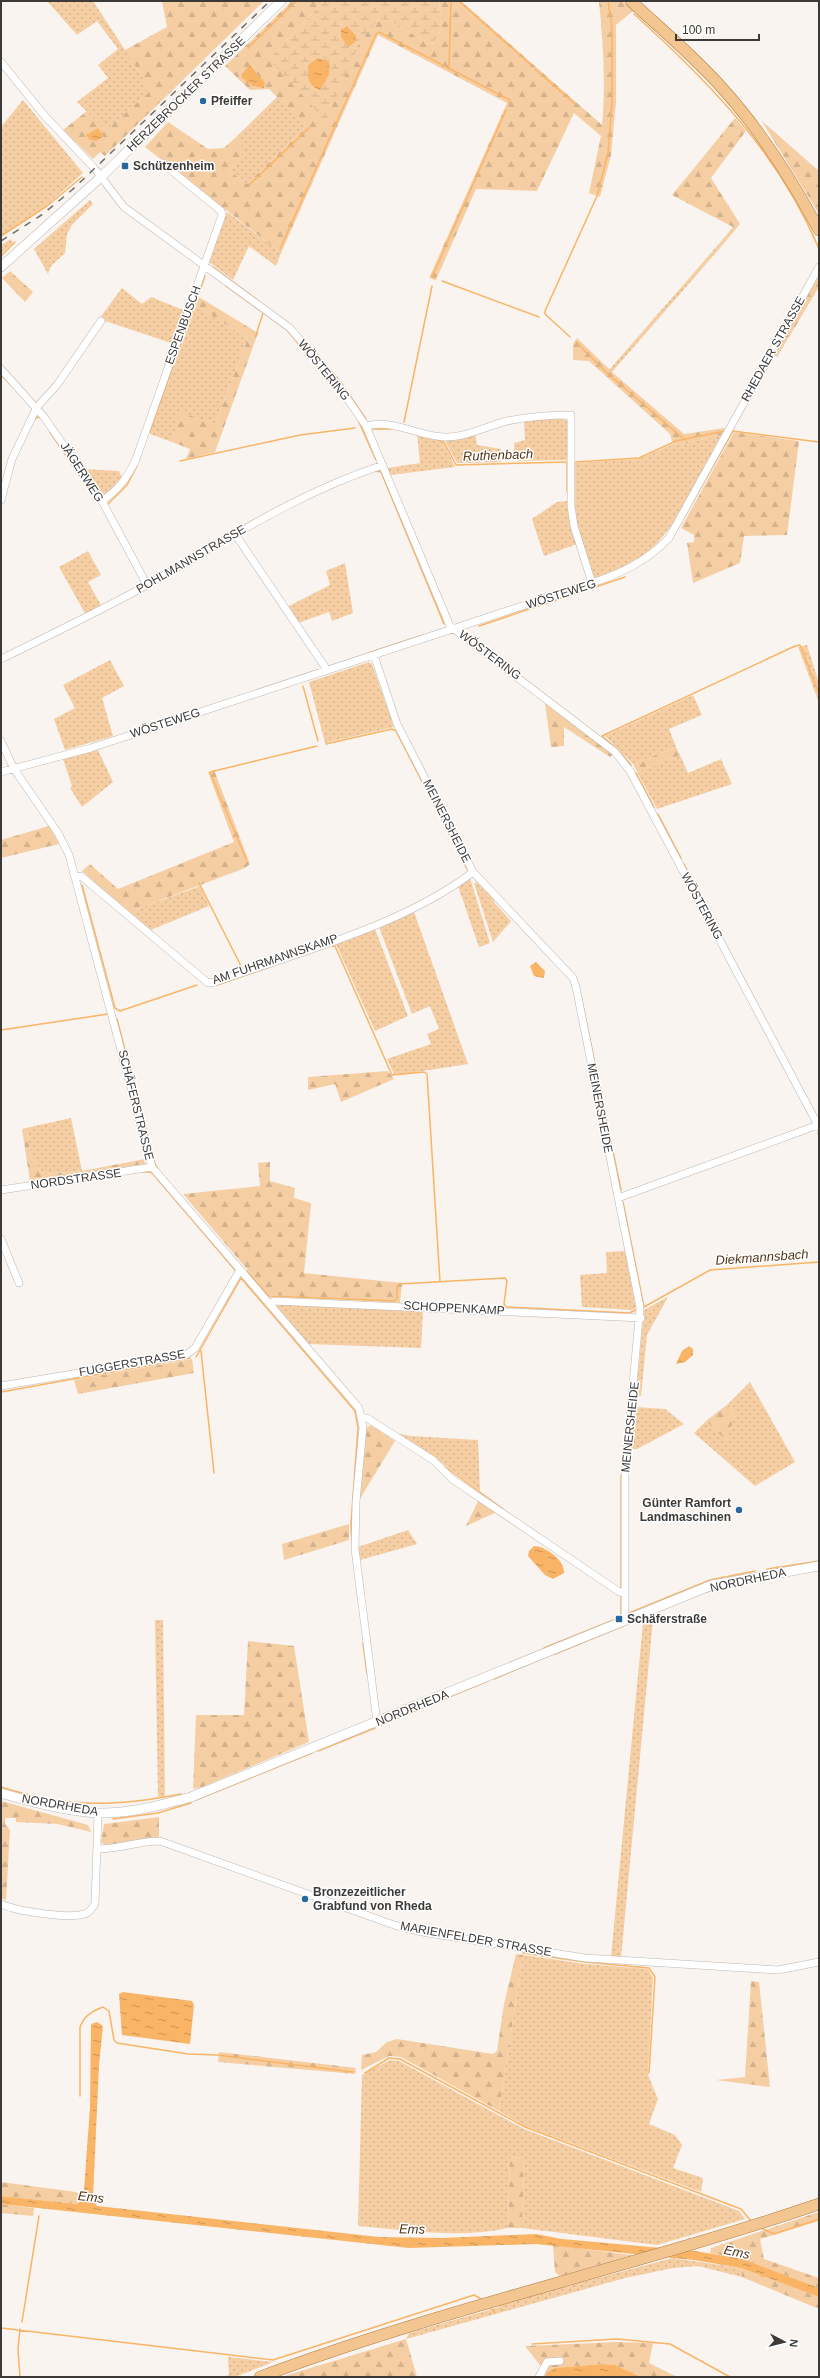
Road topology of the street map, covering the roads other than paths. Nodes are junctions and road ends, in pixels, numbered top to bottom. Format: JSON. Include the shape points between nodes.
{"nodes":[{"id":1,"x":281,"y":1,"type":"edge"},
{"id":2,"x":631,"y":1,"type":"edge"},
{"id":3,"x":1,"y":62,"type":"edge"},
{"id":4,"x":162,"y":163,"type":"dead end"},
{"id":5,"x":101,"y":177,"type":"junction"},
{"id":6,"x":819,"y":230,"type":"edge"},
{"id":7,"x":204,"y":265,"type":"junction"},
{"id":8,"x":1,"y":267,"type":"edge"},
{"id":9,"x":819,"y":268,"type":"edge"},
{"id":10,"x":101,"y":321,"type":"dead end"},
{"id":11,"x":1,"y":369,"type":"edge"},
{"id":12,"x":37,"y":407,"type":"junction"},
{"id":13,"x":366,"y":426,"type":"junction"},
{"id":14,"x":728,"y":431,"type":"joint"},
{"id":15,"x":383,"y":465,"type":"junction"},
{"id":16,"x":1,"y":500,"type":"edge"},
{"id":17,"x":102,"y":501,"type":"junction"},
{"id":18,"x":235,"y":534,"type":"junction"},
{"id":19,"x":592,"y":583,"type":"junction"},
{"id":20,"x":147,"y":585,"type":"junction"},
{"id":21,"x":455,"y":629,"type":"junction"},
{"id":22,"x":374,"y":655,"type":"junction"},
{"id":23,"x":1,"y":659,"type":"edge"},
{"id":24,"x":327,"y":670,"type":"junction"},
{"id":25,"x":1,"y":741,"type":"edge"},
{"id":26,"x":14,"y":769,"type":"junction"},
{"id":27,"x":1,"y":772,"type":"edge"},
{"id":28,"x":473,"y":872,"type":"junction"},
{"id":29,"x":77,"y":877,"type":"junction"},
{"id":30,"x":819,"y":1126,"type":"edge"},
{"id":31,"x":152,"y":1167,"type":"junction"},
{"id":32,"x":1,"y":1190,"type":"edge"},
{"id":33,"x":618,"y":1198,"type":"junction"},
{"id":34,"x":1,"y":1239,"type":"edge"},
{"id":35,"x":240,"y":1270,"type":"junction"},
{"id":36,"x":19,"y":1283,"type":"dead end"},
{"id":37,"x":269,"y":1304,"type":"junction"},
{"id":38,"x":640,"y":1318,"type":"junction"},
{"id":39,"x":1,"y":1386,"type":"edge"},
{"id":40,"x":363,"y":1418,"type":"junction"},
{"id":41,"x":819,"y":1566,"type":"edge"},
{"id":42,"x":624,"y":1594,"type":"junction"},
{"id":43,"x":625,"y":1621,"type":"junction"},
{"id":44,"x":377,"y":1722,"type":"junction"},
{"id":45,"x":1,"y":1792,"type":"edge"},
{"id":46,"x":98,"y":1813,"type":"junction"},
{"id":47,"x":98,"y":1849,"type":"junction"},
{"id":48,"x":1,"y":1904,"type":"edge"},
{"id":49,"x":819,"y":1962,"type":"edge"},
{"id":50,"x":819,"y":2204,"type":"edge"},
{"id":51,"x":560,"y":2361,"type":"dead end"},
{"id":52,"x":260,"y":2377,"type":"edge"},
{"id":53,"x":539,"y":2377,"type":"edge"}],
"edges":[{"from":1,"to":5,"type":"main road","name":"HERZEBROCKER STRASSE"},
{"from":2,"to":6,"type":"main road","via":[[689,54],[753,124],[779,160]]},
{"from":3,"to":5,"type":"street","name":"WÖSTERING","via":[[44,115]]},
{"from":4,"to":7,"type":"street","name":"ESPENBUSCH","via":[[221,211],[222,215]]},
{"from":5,"to":7,"type":"street","name":"WÖSTERING","via":[[124,207]]},
{"from":5,"to":8,"type":"main road","name":"HERZEBROCKER STRASSE"},
{"from":7,"to":13,"type":"street","name":"WÖSTERING","via":[[290,328],[336,382]]},
{"from":7,"to":17,"type":"street","name":"ESPENBUSCH","via":[[135,462],[126,480]]},
{"from":9,"to":14,"type":"street","name":"RHEDAER STRASSE"},
{"from":10,"to":12,"type":"street","via":[[57,385]]},
{"from":11,"to":12,"type":"street","name":"JÄGERWEG"},
{"from":12,"to":16,"type":"street","via":[[12,459]]},
{"from":12,"to":17,"type":"street","name":"JÄGERWEG"},
{"from":13,"to":15,"type":"street","name":"WÖSTERING"},
{"from":13,"to":19,"type":"street","via":[[374,424],[407,427],[436,436],[450,437],[508,421],[571,415],[571,506],[574,526]]},
{"from":14,"to":19,"type":"street","name":"WÖSTEWEG","via":[[669,538],[656,551],[631,568]]},
{"from":15,"to":18,"type":"street","name":"POHLMANNSTRASSE","via":[[342,478],[261,518]]},
{"from":15,"to":21,"type":"street","name":"WÖSTERING","via":[[450,626]]},
{"from":17,"to":20,"type":"street","name":"JÄGERWEG"},
{"from":18,"to":20,"type":"street","name":"POHLMANNSTRASSE"},
{"from":18,"to":24,"type":"street"},
{"from":19,"to":21,"type":"street","name":"WÖSTEWEG"},
{"from":20,"to":23,"type":"street","name":"POHLMANNSTRASSE"},
{"from":21,"to":22,"type":"street","name":"WÖSTEWEG"},
{"from":21,"to":30,"type":"street","name":"WÖSTERING","via":[[615,752],[630,771]]},
{"from":22,"to":24,"type":"street","name":"WÖSTEWEG"},
{"from":22,"to":28,"type":"street","name":"MEINERSHEIDE","via":[[398,724]]},
{"from":24,"to":26,"type":"street","name":"WÖSTEWEG","via":[[91,748]]},
{"from":25,"to":26,"type":"street","name":"SCHÄFERSTRASSE"},
{"from":26,"to":27,"type":"street","name":"WÖSTEWEG"},
{"from":26,"to":29,"type":"street","name":"SCHÄFERSTRASSE","via":[[58,833],[70,855]]},
{"from":28,"to":29,"type":"street","name":"AM FUHRMANNSKAMP","via":[[410,910],[375,925],[208,983],[81,876]]},
{"from":28,"to":33,"type":"street","name":"MEINERSHEIDE","via":[[573,978]]},
{"from":29,"to":31,"type":"street","name":"SCHÄFERSTRASSE"},
{"from":30,"to":33,"type":"street"},
{"from":31,"to":32,"type":"street","name":"NORDSTRASSE"},
{"from":31,"to":35,"type":"street","name":"SCHÄFERSTRASSE"},
{"from":33,"to":38,"type":"street","name":"MEINERSHEIDE"},
{"from":34,"to":36,"type":"street"},
{"from":35,"to":37,"type":"street","name":"SCHÄFERSTRASSE"},
{"from":35,"to":39,"type":"street","name":"FUGGERSTRASSE","via":[[195,1348],[186,1355]]},
{"from":37,"to":38,"type":"street","name":"SCHOPPENKAMP","via":[[274,1301]]},
{"from":37,"to":40,"type":"street","name":"SCHÄFERSTRASSE","via":[[359,1408]]},
{"from":38,"to":42,"type":"street","name":"MEINERSHEIDE","via":[[625,1471]]},
{"from":40,"to":42,"type":"street","via":[[367,1418],[433,1460],[465,1487]]},
{"from":40,"to":44,"type":"street","via":[[355,1549]]},
{"from":41,"to":43,"type":"main road","name":"NORDRHEDA","via":[[717,1584]]},
{"from":42,"to":43,"type":"street","name":"MEINERSHEIDE"},
{"from":43,"to":44,"type":"main road","name":"NORDRHEDA"},
{"from":44,"to":46,"type":"main road","name":"NORDRHEDA","via":[[191,1797],[150,1808]]},
{"from":45,"to":46,"type":"main road","name":"NORDRHEDA","via":[[55,1807]]},
{"from":46,"to":47,"type":"street"},
{"from":47,"to":48,"type":"street","via":[[95,1904],[87,1912],[27,1912]]},
{"from":47,"to":49,"type":"street","name":"MARIENFELDER STRASSE","via":[[116,1849],[145,1841],[160,1841],[406,1928],[585,1958],[778,1970]]},
{"from":50,"to":52,"type":"main road","via":[[721,2236],[363,2340]]},
{"from":51,"to":53,"type":"street","via":[[547,2362]]}]}
